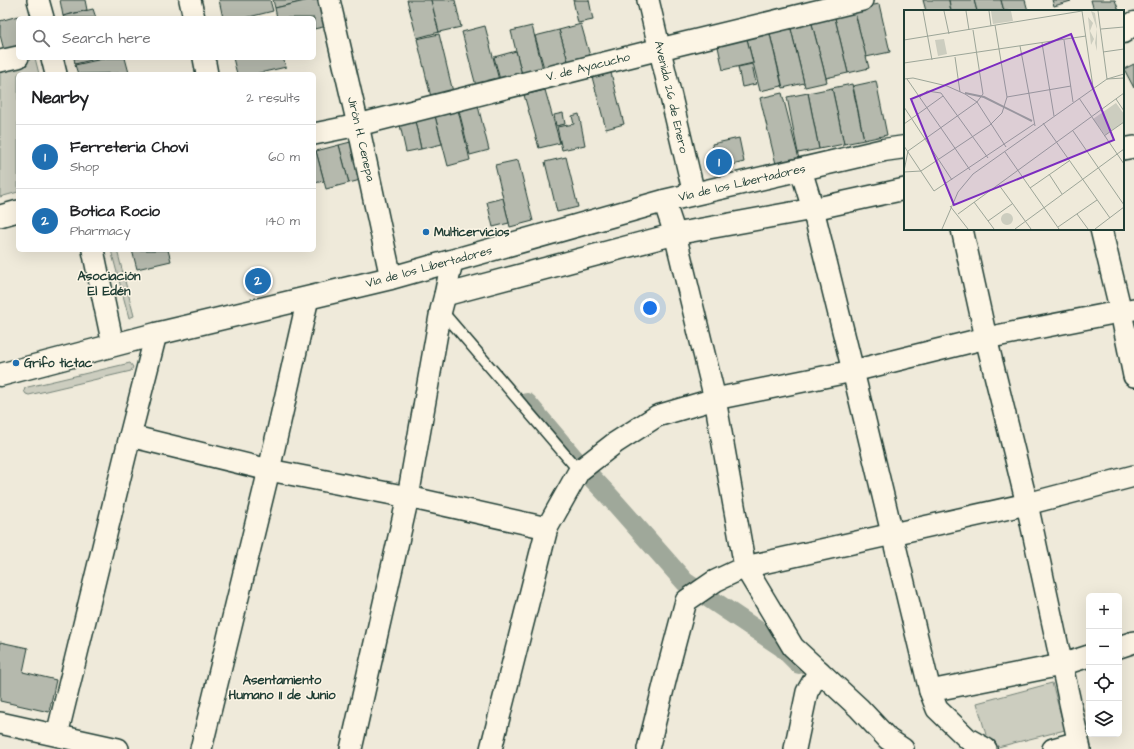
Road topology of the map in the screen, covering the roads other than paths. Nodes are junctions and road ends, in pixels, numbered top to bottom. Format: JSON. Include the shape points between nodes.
{"nodes":[{"id":1,"x":38,"y":0,"type":"edge"},
{"id":2,"x":190,"y":0,"type":"edge"},
{"id":3,"x":329,"y":0,"type":"edge"},
{"id":4,"x":648,"y":0,"type":"edge"},
{"id":5,"x":862,"y":0,"type":"edge"},
{"id":6,"x":810,"y":6,"type":"edge"},
{"id":7,"x":42,"y":16,"type":"edge"},
{"id":8,"x":194,"y":16,"type":"edge"},
{"id":9,"x":1134,"y":24,"type":"edge"},
{"id":10,"x":1124,"y":31,"type":"edge"},
{"id":11,"x":660,"y":49,"type":"junction"},
{"id":12,"x":16,"y":57,"type":"edge"},
{"id":13,"x":52,"y":60,"type":"edge"},
{"id":14,"x":204,"y":60,"type":"edge"},
{"id":15,"x":0,"y":61,"type":"edge"},
{"id":16,"x":56,"y":72,"type":"edge"},
{"id":17,"x":208,"y":72,"type":"edge"},
{"id":18,"x":358,"y":125,"type":"junction"},
{"id":19,"x":316,"y":134,"type":"edge"},
{"id":20,"x":904,"y":147,"type":"edge"},
{"id":21,"x":1134,"y":147,"type":"edge"},
{"id":22,"x":1124,"y":149,"type":"edge"},
{"id":23,"x":801,"y":170,"type":"junction"},
{"id":24,"x":904,"y":189,"type":"edge"},
{"id":25,"x":694,"y":194,"type":"junction"},
{"id":26,"x":664,"y":201,"type":"junction"},
{"id":27,"x":813,"y":209,"type":"junction"},
{"id":28,"x":16,"y":212,"type":"edge"},
{"id":29,"x":0,"y":216,"type":"edge"},
{"id":30,"x":962,"y":230,"type":"edge"},
{"id":31,"x":1101,"y":230,"type":"edge"},
{"id":32,"x":675,"y":234,"type":"junction"},
{"id":33,"x":93,"y":252,"type":"edge"},
{"id":34,"x":452,"y":261,"type":"junction"},
{"id":35,"x":391,"y":278,"type":"junction"},
{"id":36,"x":308,"y":298,"type":"junction"},
{"id":37,"x":443,"y":302,"type":"junction"},
{"id":38,"x":1128,"y":310,"type":"edge"},
{"id":39,"x":156,"y":334,"type":"junction"},
{"id":40,"x":986,"y":338,"type":"junction"},
{"id":41,"x":113,"y":345,"type":"junction"},
{"id":42,"x":853,"y":371,"type":"junction"},
{"id":43,"x":0,"y":375,"type":"edge"},
{"id":44,"x":1134,"y":376,"type":"edge"},
{"id":45,"x":715,"y":399,"type":"junction"},
{"id":46,"x":130,"y":436,"type":"junction"},
{"id":47,"x":269,"y":470,"type":"junction"},
{"id":48,"x":579,"y":471,"type":"junction"},
{"id":49,"x":1134,"y":476,"type":"edge"},
{"id":50,"x":408,"y":497,"type":"junction"},
{"id":51,"x":1026,"y":504,"type":"junction"},
{"id":52,"x":547,"y":528,"type":"junction"},
{"id":53,"x":892,"y":535,"type":"junction"},
{"id":54,"x":745,"y":567,"type":"junction"},
{"id":55,"x":1134,"y":642,"type":"edge"},
{"id":56,"x":1122,"y":646,"type":"edge"},
{"id":57,"x":1086,"y":657,"type":"edge"},
{"id":58,"x":1061,"y":665,"type":"junction"},
{"id":59,"x":814,"y":679,"type":"junction"},
{"id":60,"x":930,"y":691,"type":"junction"},
{"id":61,"x":0,"y":723,"type":"edge"},
{"id":62,"x":57,"y":735,"type":"junction"},
{"id":63,"x":1079,"y":746,"type":"edge"},
{"id":64,"x":118,"y":749,"type":"edge"},
{"id":65,"x":201,"y":749,"type":"edge"},
{"id":66,"x":351,"y":749,"type":"edge"},
{"id":67,"x":491,"y":749,"type":"edge"},
{"id":68,"x":648,"y":749,"type":"edge"},
{"id":69,"x":794,"y":749,"type":"edge"},
{"id":70,"x":903,"y":749,"type":"edge"},
{"id":71,"x":986,"y":749,"type":"edge"},
{"id":72,"x":1052,"y":749,"type":"edge"}],
"edges":[{"from":1,"to":7,"type":"street"},
{"from":2,"to":8,"type":"street"},
{"from":3,"to":18,"type":"street","name":"Jirón H. Cenepa"},
{"from":4,"to":11,"type":"street","name":"Avenida 26 de Enero"},
{"from":5,"to":6,"type":"street","name":"V. de Ayacucho"},
{"from":6,"to":11,"type":"street","name":"V. de Ayacucho"},
{"from":9,"to":10,"type":"highway"},
{"from":11,"to":18,"type":"street","name":"V. de Ayacucho"},
{"from":11,"to":25,"type":"street","name":"Avenida 26 de Enero"},
{"from":12,"to":15,"type":"street"},
{"from":13,"to":16,"type":"street"},
{"from":14,"to":17,"type":"street"},
{"from":18,"to":19,"type":"street","name":"V. de Ayacucho"},
{"from":18,"to":35,"type":"street","name":"Jirón H. Cenepa"},
{"from":20,"to":23,"type":"highway","name":"Vía de los Libertadores"},
{"from":21,"to":22,"type":"street"},
{"from":23,"to":25,"type":"highway","name":"Vía de los Libertadores"},
{"from":23,"to":27,"type":"street"},
{"from":24,"to":27,"type":"street"},
{"from":25,"to":26,"type":"highway","name":"Vía de los Libertadores"},
{"from":26,"to":32,"type":"street"},
{"from":26,"to":34,"type":"highway","name":"Vía de los Libertadores"},
{"from":27,"to":32,"type":"street"},
{"from":27,"to":42,"type":"street"},
{"from":28,"to":29,"type":"street"},
{"from":30,"to":40,"type":"street"},
{"from":31,"to":38,"type":"street"},
{"from":32,"to":37,"type":"street"},
{"from":32,"to":45,"type":"street"},
{"from":33,"to":41,"type":"street"},
{"from":34,"to":35,"type":"highway","name":"Vía de los Libertadores"},
{"from":34,"to":37,"type":"street"},
{"from":35,"to":36,"type":"highway","name":"Vía de los Libertadores"},
{"from":36,"to":39,"type":"highway","name":"Vía de los Libertadores"},
{"from":36,"to":47,"type":"street"},
{"from":37,"to":48,"type":"lane"},
{"from":37,"to":50,"type":"street"},
{"from":38,"to":40,"type":"street"},
{"from":38,"to":44,"type":"street"},
{"from":39,"to":41,"type":"highway","name":"Vía de los Libertadores"},
{"from":39,"to":46,"type":"street"},
{"from":40,"to":42,"type":"street"},
{"from":40,"to":51,"type":"street"},
{"from":41,"to":43,"type":"highway","name":"Vía de los Libertadores"},
{"from":42,"to":45,"type":"street"},
{"from":42,"to":53,"type":"street"},
{"from":45,"to":48,"type":"street","via":[[657,416],[615,443]]},
{"from":45,"to":54,"type":"street"},
{"from":46,"to":47,"type":"street"},
{"from":46,"to":62,"type":"street"},
{"from":47,"to":50,"type":"street"},
{"from":47,"to":65,"type":"street"},
{"from":48,"to":52,"type":"street"},
{"from":49,"to":51,"type":"street"},
{"from":50,"to":52,"type":"street"},
{"from":50,"to":66,"type":"street"},
{"from":51,"to":53,"type":"street"},
{"from":51,"to":58,"type":"street"},
{"from":52,"to":67,"type":"street"},
{"from":53,"to":54,"type":"street"},
{"from":53,"to":60,"type":"street"},
{"from":54,"to":59,"type":"street"},
{"from":54,"to":68,"type":"street","via":[[715,581],[686,601]]},
{"from":55,"to":56,"type":"street"},
{"from":57,"to":58,"type":"street"},
{"from":58,"to":60,"type":"street"},
{"from":58,"to":63,"type":"street"},
{"from":59,"to":69,"type":"street"},
{"from":59,"to":70,"type":"street","via":[[859,708],[888,739]]},
{"from":60,"to":71,"type":"street","via":[[937,709],[968,739]]},
{"from":61,"to":62,"type":"street"},
{"from":62,"to":64,"type":"street"},
{"from":63,"to":72,"type":"street"}]}
